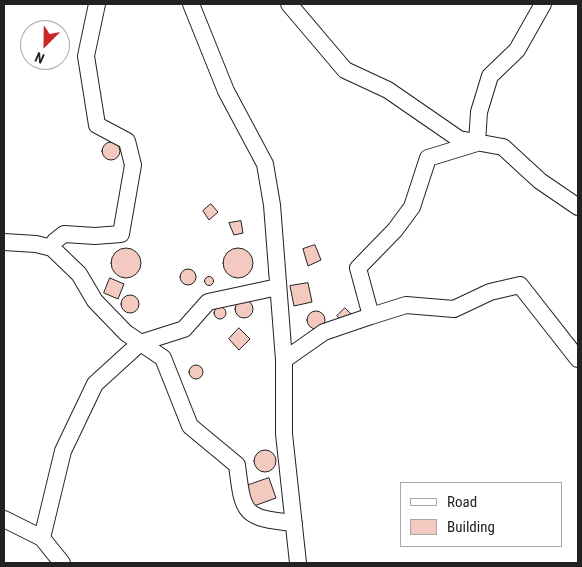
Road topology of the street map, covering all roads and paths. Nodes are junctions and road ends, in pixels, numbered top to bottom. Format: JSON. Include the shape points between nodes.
{"nodes":[{"id":1,"x":97,"y":4,"type":"edge"},
{"id":2,"x":191,"y":4,"type":"edge"},
{"id":3,"x":288,"y":4,"type":"edge"},
{"id":4,"x":543,"y":4,"type":"edge"},
{"id":5,"x":477,"y":143,"type":"junction"},
{"id":6,"x":578,"y":207,"type":"edge"},
{"id":7,"x":4,"y":242,"type":"edge"},
{"id":8,"x":52,"y":248,"type":"junction"},
{"id":9,"x":278,"y":287,"type":"junction"},
{"id":10,"x":370,"y":316,"type":"junction"},
{"id":11,"x":140,"y":343,"type":"junction"},
{"id":12,"x":578,"y":359,"type":"edge"},
{"id":13,"x":284,"y":360,"type":"junction"},
{"id":14,"x":4,"y":520,"type":"edge"},
{"id":15,"x":294,"y":523,"type":"junction"},
{"id":16,"x":42,"y":538,"type":"junction"},
{"id":17,"x":62,"y":563,"type":"edge"},
{"id":18,"x":298,"y":563,"type":"edge"}],
"edges":[{"from":1,"to":8,"type":"street","via":[[86,56],[97,125],[127,141],[133,166],[121,234],[64,234]]},
{"from":2,"to":9,"type":"street","via":[[226,91],[265,164],[272,205]]},
{"from":3,"to":5,"type":"street","via":[[346,70],[388,90],[459,139]]},
{"from":4,"to":5,"type":"street","via":[[518,50],[490,76],[479,112]]},
{"from":5,"to":6,"type":"street","via":[[502,147],[540,181]]},
{"from":5,"to":10,"type":"street","via":[[428,158],[412,207],[395,230],[358,268]]},
{"from":7,"to":8,"type":"street"},
{"from":8,"to":11,"type":"street","via":[[79,274],[95,301]]},
{"from":9,"to":11,"type":"street","via":[[208,302],[184,329]]},
{"from":9,"to":13,"type":"street"},
{"from":10,"to":12,"type":"street","via":[[406,306],[454,309],[490,292],[520,285]]},
{"from":10,"to":13,"type":"street","via":[[324,332]]},
{"from":11,"to":15,"type":"street","via":[[163,358],[190,426],[237,466],[242,503],[260,519]]},
{"from":11,"to":16,"type":"street","via":[[95,384],[63,451]]},
{"from":13,"to":15,"type":"street","via":[[284,434]]},
{"from":14,"to":16,"type":"street"},
{"from":15,"to":18,"type":"street"},
{"from":16,"to":17,"type":"street"}]}
